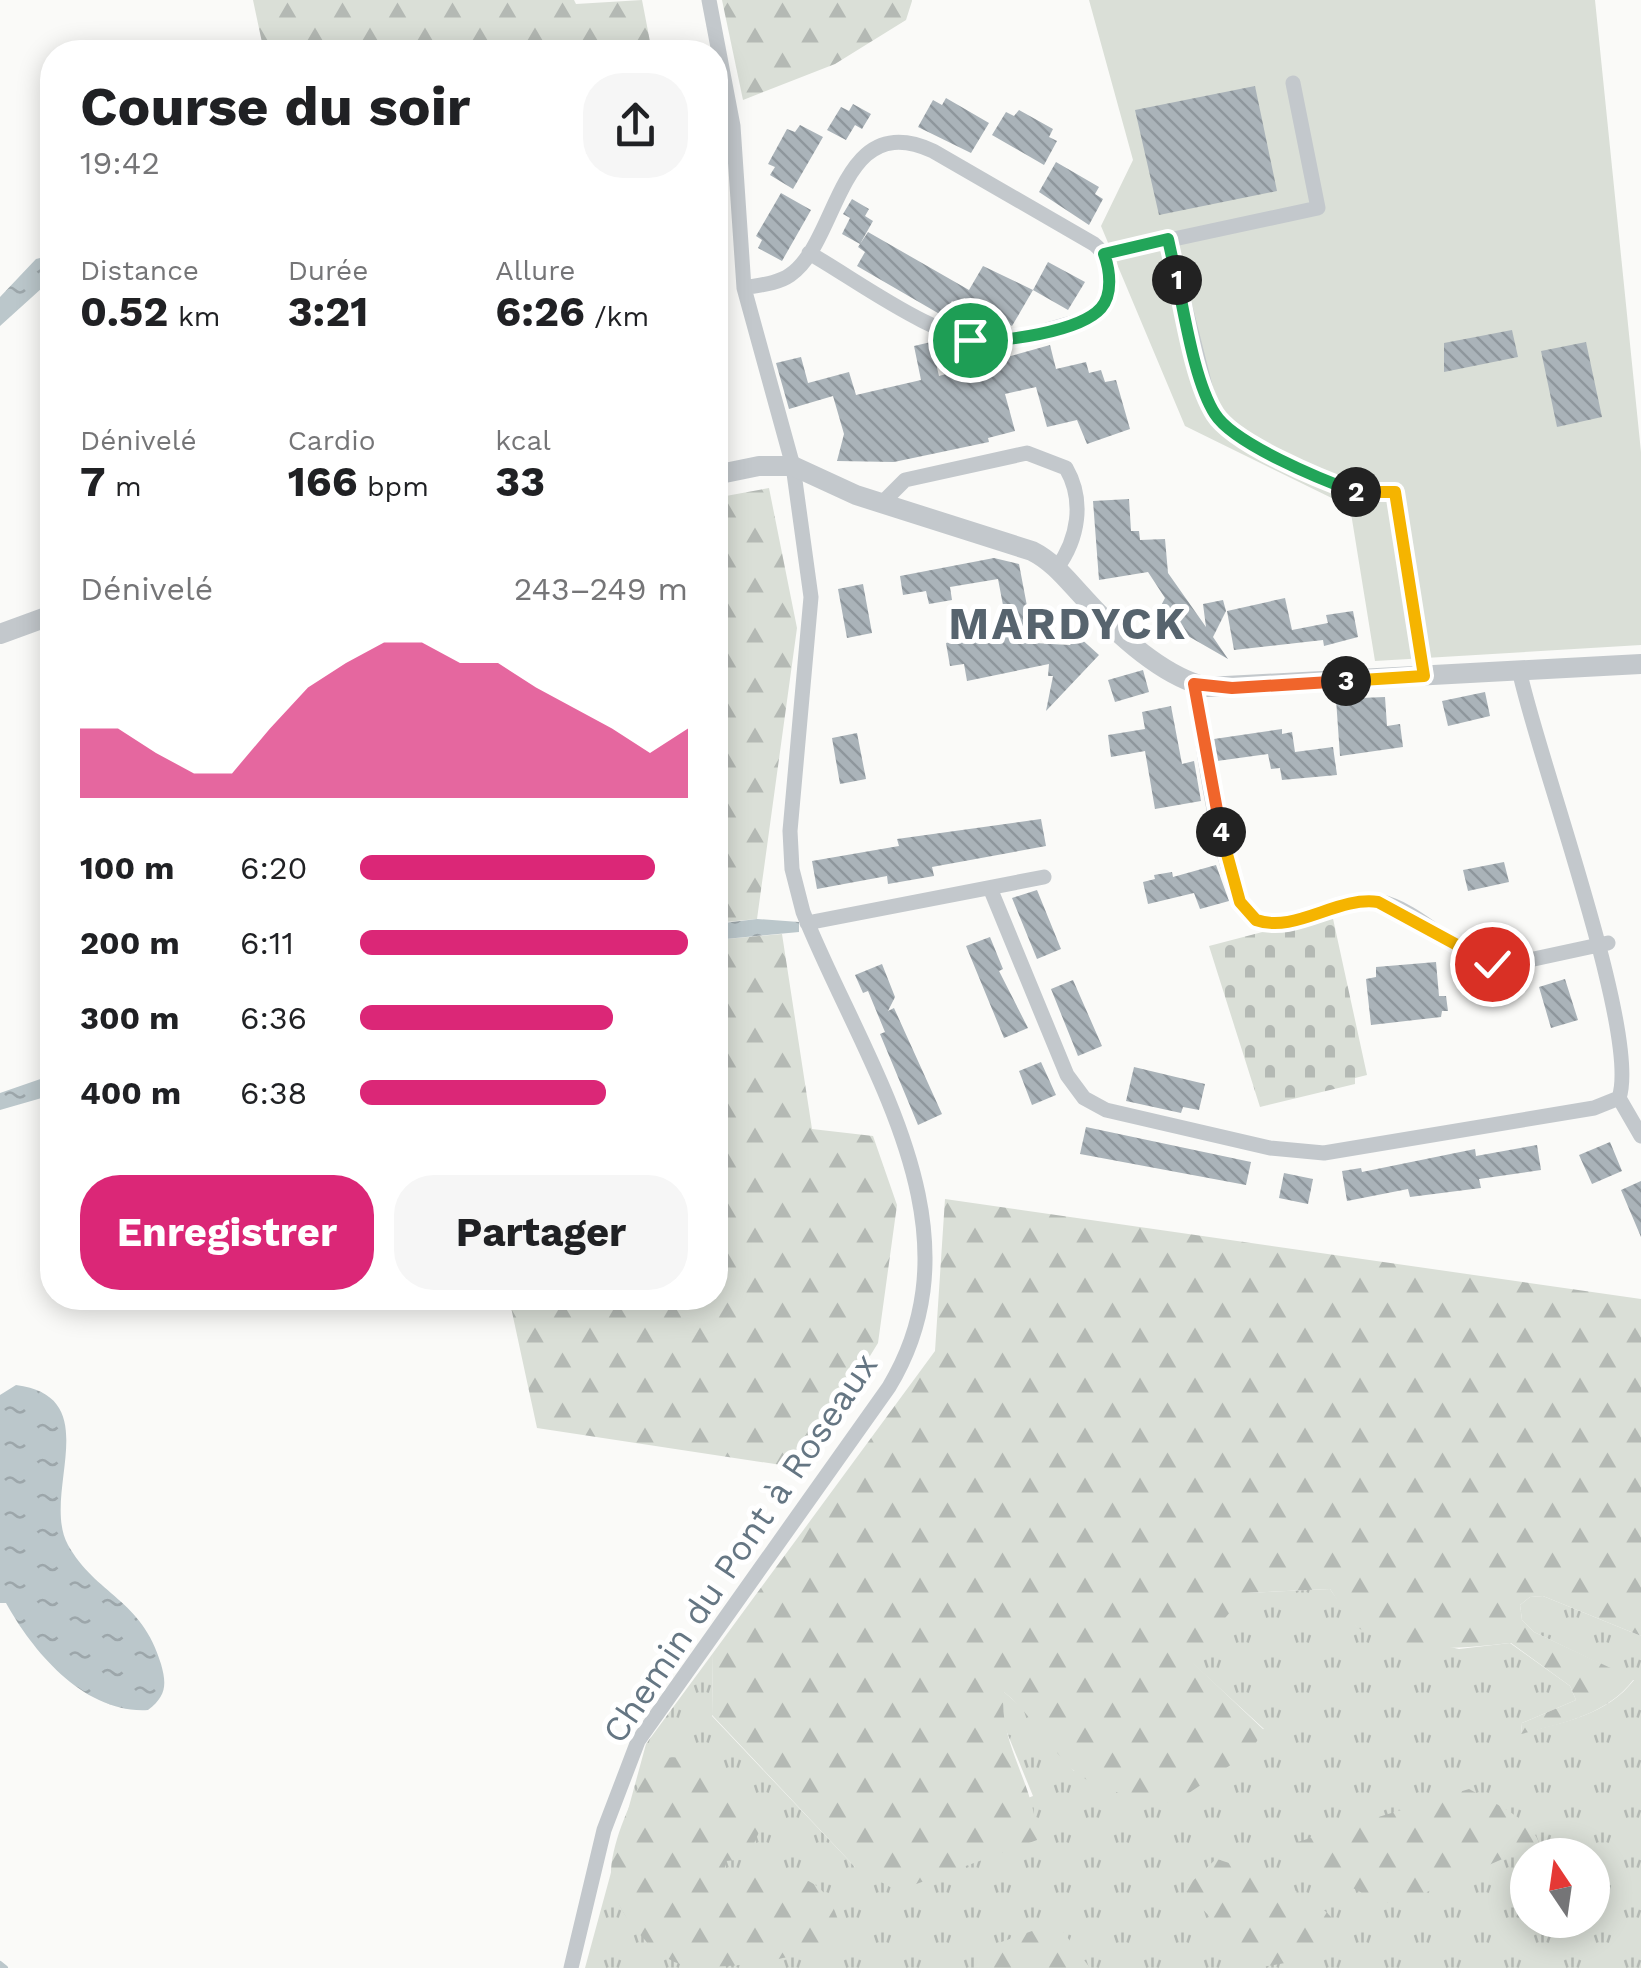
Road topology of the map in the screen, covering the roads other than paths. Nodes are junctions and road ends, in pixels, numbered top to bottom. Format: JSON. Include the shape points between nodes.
{"nodes":[{"id":1,"x":709,"y":0,"type":"edge"},
{"id":2,"x":717,"y":40,"type":"edge"},
{"id":3,"x":1292,"y":82,"type":"dead end"},
{"id":4,"x":728,"y":93,"type":"edge"},
{"id":5,"x":1168,"y":239,"type":"junction"},
{"id":6,"x":810,"y":253,"type":"junction"},
{"id":7,"x":1104,"y":254,"type":"junction"},
{"id":8,"x":744,"y":288,"type":"junction"},
{"id":9,"x":793,"y":466,"type":"junction"},
{"id":10,"x":728,"y":473,"type":"edge"},
{"id":11,"x":882,"y":503,"type":"junction"},
{"id":12,"x":1057,"y":568,"type":"junction"},
{"id":13,"x":40,"y":620,"type":"edge"},
{"id":14,"x":0,"y":634,"type":"edge"},
{"id":15,"x":1641,"y":664,"type":"edge"},
{"id":16,"x":1519,"y":669,"type":"junction"},
{"id":17,"x":1424,"y":676,"type":"junction"},
{"id":18,"x":1194,"y":684,"type":"junction"},
{"id":19,"x":1044,"y":877,"type":"dead end"},
{"id":20,"x":990,"y":888,"type":"junction"},
{"id":21,"x":807,"y":923,"type":"junction"},
{"id":22,"x":1608,"y":943,"type":"junction"},
{"id":23,"x":1619,"y":1098,"type":"junction"},
{"id":24,"x":1641,"y":1136,"type":"edge"},
{"id":25,"x":571,"y":1968,"type":"edge"}],
"edges":[{"from":1,"to":2,"type":"street","name":"Chemin du Pont à Roseaux"},
{"from":3,"to":5,"type":"street","via":[[1318,208]]},
{"from":4,"to":8,"type":"street","name":"Chemin du Pont à Roseaux"},
{"from":5,"to":7,"type":"street"},
{"from":5,"to":17,"type":"street","via":[[1206,394],[1218,418],[1250,442],[1346,488],[1395,492]]},
{"from":6,"to":7,"type":"street","via":[[938,327],[992,342],[1098,311],[1108,289]]},
{"from":6,"to":7,"type":"street","via":[[854,168],[880,148],[907,143],[933,151]]},
{"from":6,"to":8,"type":"street","via":[[784,279]]},
{"from":8,"to":9,"type":"street","name":"Chemin du Pont à Roseaux"},
{"from":9,"to":10,"type":"street"},
{"from":9,"to":11,"type":"street"},
{"from":9,"to":21,"type":"street","name":"Chemin du Pont à Roseaux","via":[[812,616],[790,844]]},
{"from":11,"to":12,"type":"street","via":[[1032,551]]},
{"from":11,"to":12,"type":"street","via":[[904,480],[1027,453],[1041,456],[1066,468],[1072,485],[1077,534]]},
{"from":12,"to":18,"type":"street","via":[[1120,633]]},
{"from":13,"to":14,"type":"street"},
{"from":15,"to":16,"type":"street"},
{"from":16,"to":17,"type":"street"},
{"from":16,"to":22,"type":"street"},
{"from":17,"to":18,"type":"street","via":[[1232,688]]},
{"from":18,"to":22,"type":"street","via":[[1222,839],[1245,911],[1256,920],[1271,924],[1362,901],[1394,906],[1492,964],[1520,965]]},
{"from":19,"to":20,"type":"street"},
{"from":20,"to":21,"type":"street"},
{"from":20,"to":23,"type":"street","via":[[1066,1074],[1084,1098],[1106,1110],[1270,1148],[1336,1152],[1594,1108]]},
{"from":21,"to":25,"type":"street","name":"Chemin du Pont à Roseaux","via":[[917,1182],[928,1248],[921,1317],[889,1387],[638,1741],[608,1816]]},
{"from":22,"to":23,"type":"street","via":[[1627,1032],[1628,1075]]},
{"from":23,"to":24,"type":"street"}]}
